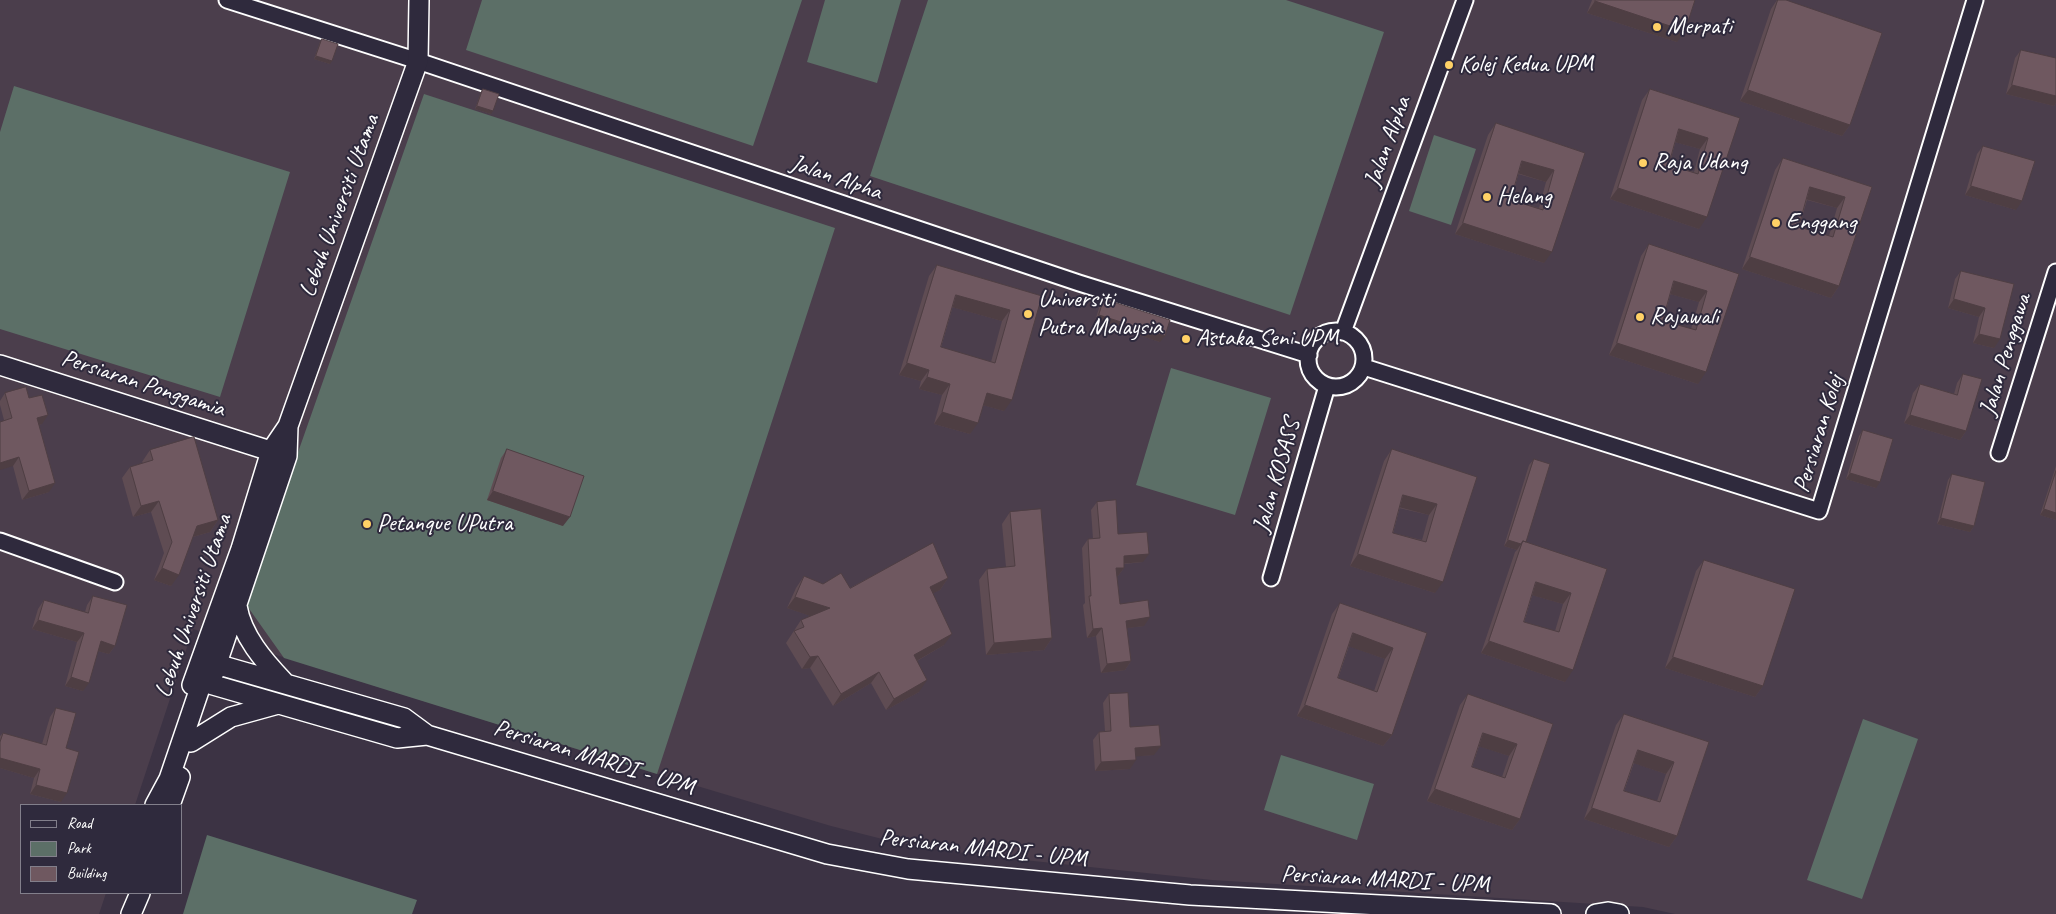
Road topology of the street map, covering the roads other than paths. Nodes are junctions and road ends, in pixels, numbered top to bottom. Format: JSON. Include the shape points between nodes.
{"nodes":[{"id":1,"x":227,"y":0,"type":"edge"},
{"id":2,"x":419,"y":0,"type":"edge"},
{"id":3,"x":1465,"y":0,"type":"edge"},
{"id":4,"x":1976,"y":0,"type":"edge"},
{"id":5,"x":418,"y":61,"type":"junction"},
{"id":6,"x":2056,"y":272,"type":"edge"},
{"id":7,"x":1343,"y":332,"type":"junction"},
{"id":8,"x":1309,"y":355,"type":"junction"},
{"id":9,"x":0,"y":365,"type":"edge"},
{"id":10,"x":1364,"y":367,"type":"junction"},
{"id":11,"x":1327,"y":386,"type":"junction"},
{"id":12,"x":1999,"y":452,"type":"dead end"},
{"id":13,"x":279,"y":453,"type":"junction"},
{"id":14,"x":0,"y":541,"type":"edge"},
{"id":15,"x":241,"y":549,"type":"junction"},
{"id":16,"x":1271,"y":578,"type":"dead end"},
{"id":17,"x":115,"y":582,"type":"dead end"},
{"id":18,"x":237,"y":606,"type":"junction"},
{"id":19,"x":211,"y":674,"type":"junction"},
{"id":20,"x":285,"y":683,"type":"junction"},
{"id":21,"x":279,"y":704,"type":"junction"},
{"id":22,"x":427,"y":735,"type":"junction"},
{"id":23,"x":191,"y":742,"type":"junction"},
{"id":24,"x":154,"y":804,"type":"edge"},
{"id":25,"x":155,"y":804,"type":"edge"},
{"id":26,"x":170,"y":804,"type":"edge"},
{"id":27,"x":127,"y":894,"type":"edge"},
{"id":28,"x":140,"y":894,"type":"edge"},
{"id":29,"x":120,"y":914,"type":"edge"},
{"id":30,"x":131,"y":914,"type":"edge"},
{"id":31,"x":1551,"y":914,"type":"edge"},
{"id":32,"x":1596,"y":914,"type":"edge"},
{"id":33,"x":1619,"y":914,"type":"edge"}],
"edges":[{"from":1,"to":5,"type":"street","name":"Jalan Alpha"},
{"from":2,"to":5,"type":"street","name":"Lebuh Universiti Utama"},
{"from":3,"to":7,"type":"street","name":"Jalan Alpha"},
{"from":4,"to":10,"type":"street","name":"Persiaran Kolej","via":[[1820,511]]},
{"from":5,"to":8,"type":"street","name":"Jalan Alpha","via":[[1079,283]]},
{"from":5,"to":13,"type":"street","name":"Lebuh Universiti Utama"},
{"from":6,"to":12,"type":"street","name":"Jalan Penggawa"},
{"from":7,"to":8,"type":"street","via":[[1334,331],[1317,339]]},
{"from":7,"to":10,"type":"street","via":[[1351,335],[1363,349]]},
{"from":8,"to":11,"type":"street","via":[[1312,373]]},
{"from":9,"to":13,"type":"street","name":"Persiaran Ponggamia"},
{"from":10,"to":11,"type":"street","via":[[1360,376],[1344,387]]},
{"from":11,"to":16,"type":"street","name":"Jalan KOSASS"},
{"from":13,"to":15,"type":"street","name":"Lebuh Universiti Utama"},
{"from":13,"to":18,"type":"street","name":"Lebuh Universiti Utama"},
{"from":14,"to":17,"type":"street"},
{"from":15,"to":19,"type":"street","via":[[235,585],[207,666]]},
{"from":15,"to":24,"type":"street","name":"Lebuh Universiti Utama","via":[[197,670]]},
{"from":18,"to":19,"type":"street","name":"Lebuh Universiti Utama"},
{"from":18,"to":20,"type":"street","via":[[239,617],[262,659]]},
{"from":19,"to":20,"type":"street"},
{"from":19,"to":21,"type":"street"},
{"from":19,"to":23,"type":"street","name":"Lebuh Universiti Utama"},
{"from":19,"to":25,"type":"street","via":[[169,778]]},
{"from":20,"to":22,"type":"street","via":[[404,718]]},
{"from":21,"to":22,"type":"street","via":[[397,738]]},
{"from":21,"to":23,"type":"street","via":[[231,717]]},
{"from":22,"to":31,"type":"street","name":"Persiaran MARDI - UPM","via":[[827,854],[908,869],[1190,894]]},
{"from":23,"to":26,"type":"street","name":"Lebuh Universiti Utama"},
{"from":27,"to":29,"type":"street"},
{"from":28,"to":30,"type":"street"},
{"from":32,"to":33,"type":"street"}]}
